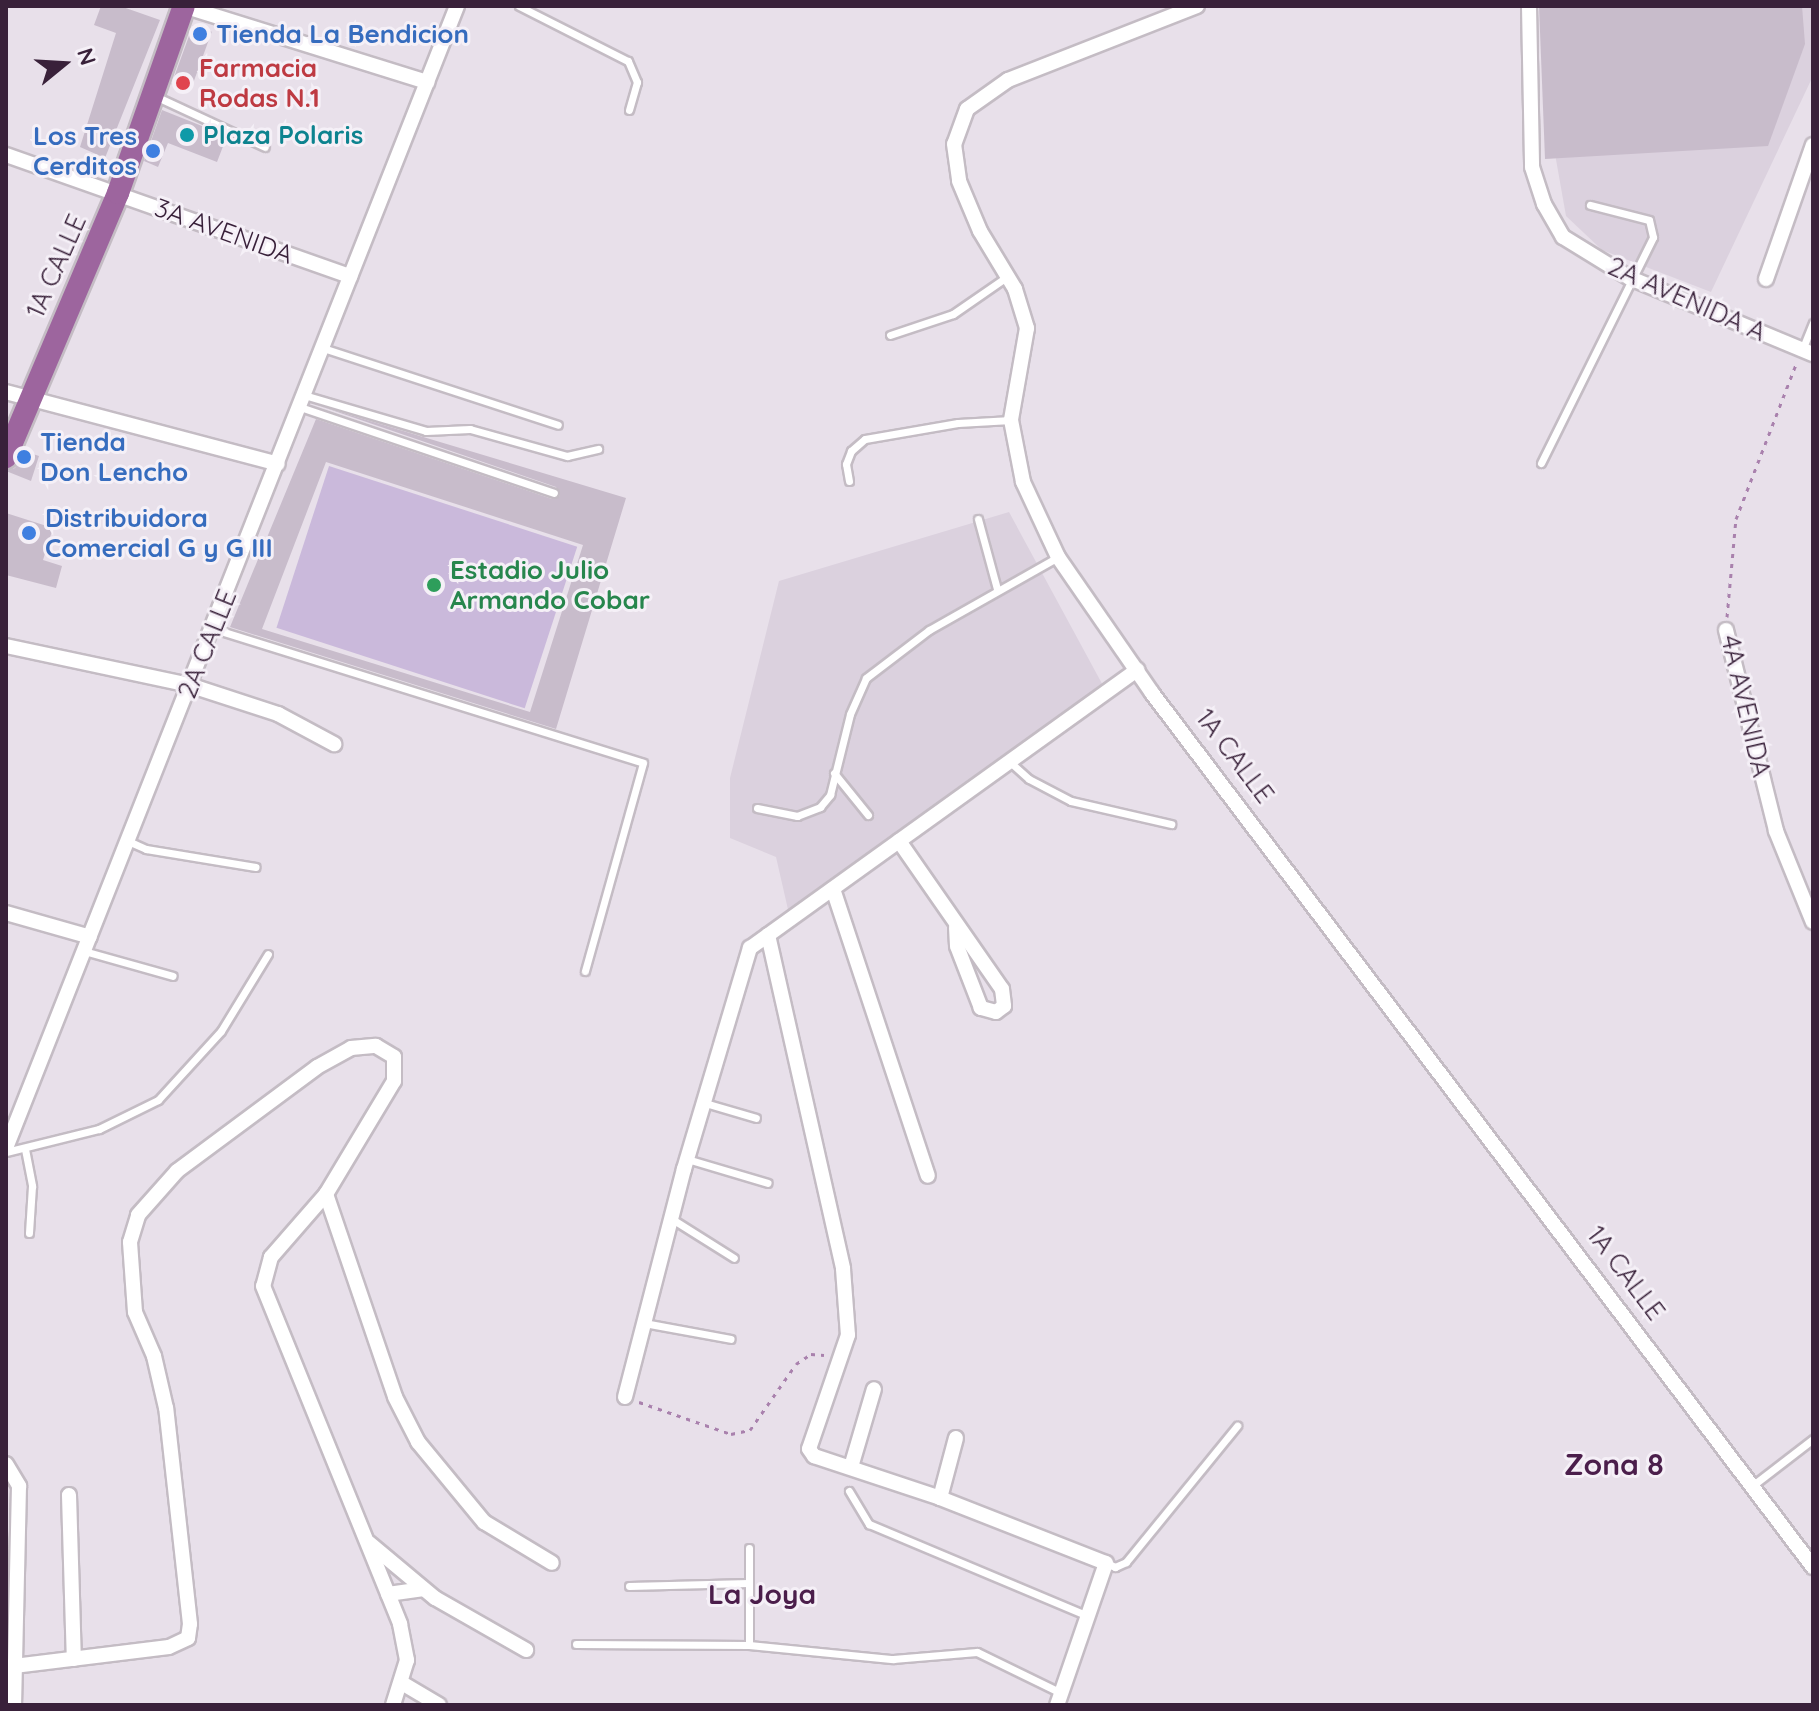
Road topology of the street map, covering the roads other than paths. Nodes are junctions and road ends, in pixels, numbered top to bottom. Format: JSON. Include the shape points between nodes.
{"nodes":[{"id":1,"x":184,"y":6,"type":"edge"},
{"id":2,"x":457,"y":6,"type":"edge"},
{"id":3,"x":519,"y":6,"type":"edge"},
{"id":4,"x":1197,"y":6,"type":"edge"},
{"id":5,"x":1529,"y":6,"type":"edge"},
{"id":6,"x":427,"y":82,"type":"junction"},
{"id":7,"x":153,"y":95,"type":"junction"},
{"id":8,"x":629,"y":110,"type":"dead end"},
{"id":9,"x":1813,"y":145,"type":"edge"},
{"id":10,"x":265,"y":147,"type":"dead end"},
{"id":11,"x":6,"y":155,"type":"edge"},
{"id":12,"x":118,"y":193,"type":"junction"},
{"id":13,"x":1590,"y":205,"type":"dead end"},
{"id":14,"x":350,"y":276,"type":"junction"},
{"id":15,"x":1008,"y":276,"type":"junction"},
{"id":16,"x":1630,"y":278,"type":"junction"},
{"id":17,"x":1766,"y":279,"type":"dead end"},
{"id":18,"x":1813,"y":323,"type":"edge"},
{"id":19,"x":890,"y":335,"type":"dead end"},
{"id":20,"x":323,"y":348,"type":"junction"},
{"id":21,"x":1807,"y":352,"type":"edge"},
{"id":22,"x":6,"y":392,"type":"edge"},
{"id":23,"x":29,"y":397,"type":"junction"},
{"id":24,"x":302,"y":401,"type":"junction"},
{"id":25,"x":1011,"y":420,"type":"junction"},
{"id":26,"x":558,"y":425,"type":"dead end"},
{"id":27,"x":598,"y":449,"type":"dead end"},
{"id":28,"x":6,"y":457,"type":"edge"},
{"id":29,"x":1541,"y":463,"type":"dead end"},
{"id":30,"x":278,"y":464,"type":"junction"},
{"id":31,"x":849,"y":481,"type":"dead end"},
{"id":32,"x":554,"y":493,"type":"dead end"},
{"id":33,"x":978,"y":519,"type":"dead end"},
{"id":34,"x":1058,"y":557,"type":"junction"},
{"id":35,"x":997,"y":589,"type":"junction"},
{"id":36,"x":214,"y":629,"type":"junction"},
{"id":37,"x":1726,"y":630,"type":"road end"},
{"id":38,"x":6,"y":646,"type":"edge"},
{"id":39,"x":1137,"y":670,"type":"junction"},
{"id":40,"x":189,"y":685,"type":"junction"},
{"id":41,"x":334,"y":744,"type":"dead end"},
{"id":42,"x":1010,"y":762,"type":"junction"},
{"id":43,"x":834,"y":773,"type":"junction"},
{"id":44,"x":757,"y":808,"type":"dead end"},
{"id":45,"x":868,"y":815,"type":"dead end"},
{"id":46,"x":1171,"y":824,"type":"dead end"},
{"id":47,"x":128,"y":841,"type":"junction"},
{"id":48,"x":899,"y":841,"type":"junction"},
{"id":49,"x":256,"y":867,"type":"dead end"},
{"id":50,"x":833,"y":889,"type":"junction"},
{"id":51,"x":6,"y":913,"type":"edge"},
{"id":52,"x":1813,"y":922,"type":"edge"},
{"id":53,"x":956,"y":928,"type":"junction"},
{"id":54,"x":768,"y":935,"type":"junction"},
{"id":55,"x":87,"y":944,"type":"junction"},
{"id":56,"x":268,"y":954,"type":"dead end"},
{"id":57,"x":585,"y":971,"type":"dead end"},
{"id":58,"x":173,"y":976,"type":"dead end"},
{"id":59,"x":704,"y":1102,"type":"junction"},
{"id":60,"x":756,"y":1118,"type":"dead end"},
{"id":61,"x":25,"y":1149,"type":"junction"},
{"id":62,"x":6,"y":1150,"type":"edge"},
{"id":63,"x":687,"y":1159,"type":"junction"},
{"id":64,"x":928,"y":1176,"type":"dead end"},
{"id":65,"x":768,"y":1183,"type":"dead end"},
{"id":66,"x":326,"y":1194,"type":"junction"},
{"id":67,"x":671,"y":1219,"type":"junction"},
{"id":68,"x":29,"y":1233,"type":"dead end"},
{"id":69,"x":734,"y":1258,"type":"dead end"},
{"id":70,"x":644,"y":1323,"type":"junction"},
{"id":71,"x":731,"y":1339,"type":"dead end"},
{"id":72,"x":874,"y":1389,"type":"dead end"},
{"id":73,"x":625,"y":1397,"type":"road end"},
{"id":74,"x":1237,"y":1426,"type":"dead end"},
{"id":75,"x":956,"y":1438,"type":"dead end"},
{"id":76,"x":1813,"y":1439,"type":"edge"},
{"id":77,"x":10,"y":1466,"type":"edge"},
{"id":78,"x":851,"y":1467,"type":"junction"},
{"id":79,"x":1752,"y":1486,"type":"junction"},
{"id":80,"x":849,"y":1491,"type":"dead end"},
{"id":81,"x":69,"y":1495,"type":"dead end"},
{"id":82,"x":940,"y":1498,"type":"junction"},
{"id":83,"x":366,"y":1541,"type":"junction"},
{"id":84,"x":749,"y":1548,"type":"dead end"},
{"id":85,"x":552,"y":1563,"type":"dead end"},
{"id":86,"x":1106,"y":1563,"type":"junction"},
{"id":87,"x":1813,"y":1567,"type":"edge"},
{"id":88,"x":749,"y":1583,"type":"junction"},
{"id":89,"x":629,"y":1586,"type":"dead end"},
{"id":90,"x":424,"y":1589,"type":"junction"},
{"id":91,"x":388,"y":1594,"type":"junction"},
{"id":92,"x":1086,"y":1615,"type":"junction"},
{"id":93,"x":576,"y":1644,"type":"dead end"},
{"id":94,"x":749,"y":1645,"type":"junction"},
{"id":95,"x":526,"y":1650,"type":"dead end"},
{"id":96,"x":74,"y":1659,"type":"junction"},
{"id":97,"x":10,"y":1668,"type":"edge"},
{"id":98,"x":402,"y":1683,"type":"junction"},
{"id":99,"x":1059,"y":1699,"type":"edge"},
{"id":100,"x":14,"y":1705,"type":"edge"},
{"id":101,"x":393,"y":1705,"type":"edge"},
{"id":102,"x":439,"y":1705,"type":"edge"}],
"edges":[{"from":1,"to":6,"type":"street"},
{"from":1,"to":7,"type":"main road","name":"1A CALLE"},
{"from":2,"to":6,"type":"street","name":"2A CALLE"},
{"from":3,"to":8,"type":"lane","via":[[628,61],[637,82]]},
{"from":4,"to":15,"type":"street","name":"1A CALLE","via":[[1008,80],[967,109],[954,144],[959,181],[980,231]]},
{"from":5,"to":16,"type":"street","name":"2A AVENIDA A","via":[[1532,167],[1544,204],[1563,237]]},
{"from":6,"to":14,"type":"street","name":"2A CALLE"},
{"from":7,"to":10,"type":"lane"},
{"from":7,"to":12,"type":"main road","name":"1A CALLE"},
{"from":9,"to":17,"type":"street"},
{"from":11,"to":12,"type":"street","name":"3A AVENIDA"},
{"from":12,"to":14,"type":"street","name":"3A AVENIDA"},
{"from":12,"to":23,"type":"main road","name":"1A CALLE"},
{"from":13,"to":16,"type":"lane","via":[[1649,220],[1653,237]]},
{"from":14,"to":20,"type":"street","name":"2A CALLE"},
{"from":15,"to":19,"type":"lane","via":[[953,314]]},
{"from":15,"to":25,"type":"street","name":"1A CALLE","via":[[1027,328]]},
{"from":16,"to":21,"type":"street","name":"2A AVENIDA A"},
{"from":16,"to":29,"type":"lane"},
{"from":18,"to":21,"type":"lane"},
{"from":20,"to":24,"type":"street","name":"2A CALLE"},
{"from":20,"to":26,"type":"lane"},
{"from":22,"to":23,"type":"street"},
{"from":23,"to":28,"type":"main road","name":"1A CALLE"},
{"from":23,"to":30,"type":"street"},
{"from":24,"to":27,"type":"lane","via":[[426,431],[470,429],[567,456]]},
{"from":24,"to":30,"type":"street","name":"2A CALLE"},
{"from":24,"to":32,"type":"lane"},
{"from":25,"to":31,"type":"lane","via":[[865,439],[851,451]]},
{"from":25,"to":34,"type":"street","name":"1A CALLE","via":[[1023,482]]},
{"from":30,"to":36,"type":"street","name":"2A CALLE"},
{"from":33,"to":35,"type":"lane"},
{"from":34,"to":35,"type":"lane"},
{"from":34,"to":39,"type":"street","name":"1A CALLE"},
{"from":35,"to":43,"type":"lane","via":[[866,678]]},
{"from":36,"to":40,"type":"street","name":"2A CALLE"},
{"from":36,"to":57,"type":"lane","via":[[643,763]]},
{"from":37,"to":52,"type":"street","name":"4A AVENIDA","via":[[1776,831]]},
{"from":38,"to":40,"type":"street"},
{"from":39,"to":42,"type":"street"},
{"from":39,"to":79,"type":"street","name":"1A CALLE"},
{"from":40,"to":41,"type":"street","via":[[278,714]]},
{"from":40,"to":47,"type":"street","name":"2A CALLE"},
{"from":42,"to":46,"type":"lane","via":[[1029,779],[1071,801]]},
{"from":42,"to":48,"type":"street"},
{"from":43,"to":44,"type":"lane","via":[[830,795],[820,807],[797,816]]},
{"from":43,"to":45,"type":"lane"},
{"from":47,"to":49,"type":"lane","via":[[146,849]]},
{"from":47,"to":55,"type":"street","name":"2A CALLE"},
{"from":48,"to":50,"type":"street"},
{"from":48,"to":53,"type":"street"},
{"from":50,"to":54,"type":"street"},
{"from":50,"to":64,"type":"street"},
{"from":51,"to":55,"type":"street"},
{"from":53,"to":53,"type":"street","via":[[1002,989],[1004,1006],[996,1012],[981,1008],[957,946]]},
{"from":54,"to":59,"type":"street","via":[[750,948]]},
{"from":54,"to":78,"type":"street","via":[[843,1269],[848,1335],[809,1449],[814,1456]]},
{"from":55,"to":58,"type":"lane"},
{"from":55,"to":62,"type":"street","name":"2A CALLE"},
{"from":56,"to":61,"type":"lane","via":[[221,1031],[158,1100],[99,1129]]},
{"from":59,"to":60,"type":"lane"},
{"from":59,"to":63,"type":"street"},
{"from":61,"to":62,"type":"lane"},
{"from":61,"to":68,"type":"lane","via":[[32,1186]]},
{"from":63,"to":65,"type":"lane"},
{"from":63,"to":67,"type":"street"},
{"from":66,"to":83,"type":"street","via":[[271,1257],[263,1286]]},
{"from":66,"to":85,"type":"street","via":[[395,1397],[418,1442],[484,1522]]},
{"from":66,"to":96,"type":"street","via":[[394,1081],[394,1057],[385,1049],[351,1048],[317,1067],[177,1171],[138,1215],[130,1242],[135,1312],[154,1356],[166,1408],[188,1638],[169,1647]]},
{"from":67,"to":69,"type":"lane"},
{"from":67,"to":70,"type":"street"},
{"from":70,"to":71,"type":"lane"},
{"from":70,"to":73,"type":"street"},
{"from":72,"to":78,"type":"street"},
{"from":74,"to":86,"type":"lane","via":[[1126,1562],[1115,1567]]},
{"from":75,"to":82,"type":"street"},
{"from":76,"to":79,"type":"lane"},
{"from":77,"to":97,"type":"street","via":[[19,1486]]},
{"from":78,"to":82,"type":"street"},
{"from":79,"to":87,"type":"street","name":"1A CALLE"},
{"from":80,"to":92,"type":"lane","via":[[869,1524]]},
{"from":81,"to":96,"type":"street"},
{"from":82,"to":86,"type":"street"},
{"from":83,"to":90,"type":"street"},
{"from":83,"to":91,"type":"street"},
{"from":84,"to":88,"type":"lane"},
{"from":86,"to":92,"type":"street"},
{"from":88,"to":89,"type":"lane"},
{"from":88,"to":94,"type":"lane"},
{"from":90,"to":91,"type":"street"},
{"from":90,"to":95,"type":"street","via":[[474,1625]]},
{"from":91,"to":98,"type":"street","via":[[406,1644]]},
{"from":92,"to":99,"type":"street"},
{"from":93,"to":94,"type":"lane"},
{"from":94,"to":99,"type":"lane","via":[[893,1659],[977,1652]]},
{"from":96,"to":97,"type":"street"},
{"from":97,"to":100,"type":"street"},
{"from":98,"to":101,"type":"street"},
{"from":98,"to":102,"type":"street"}]}
